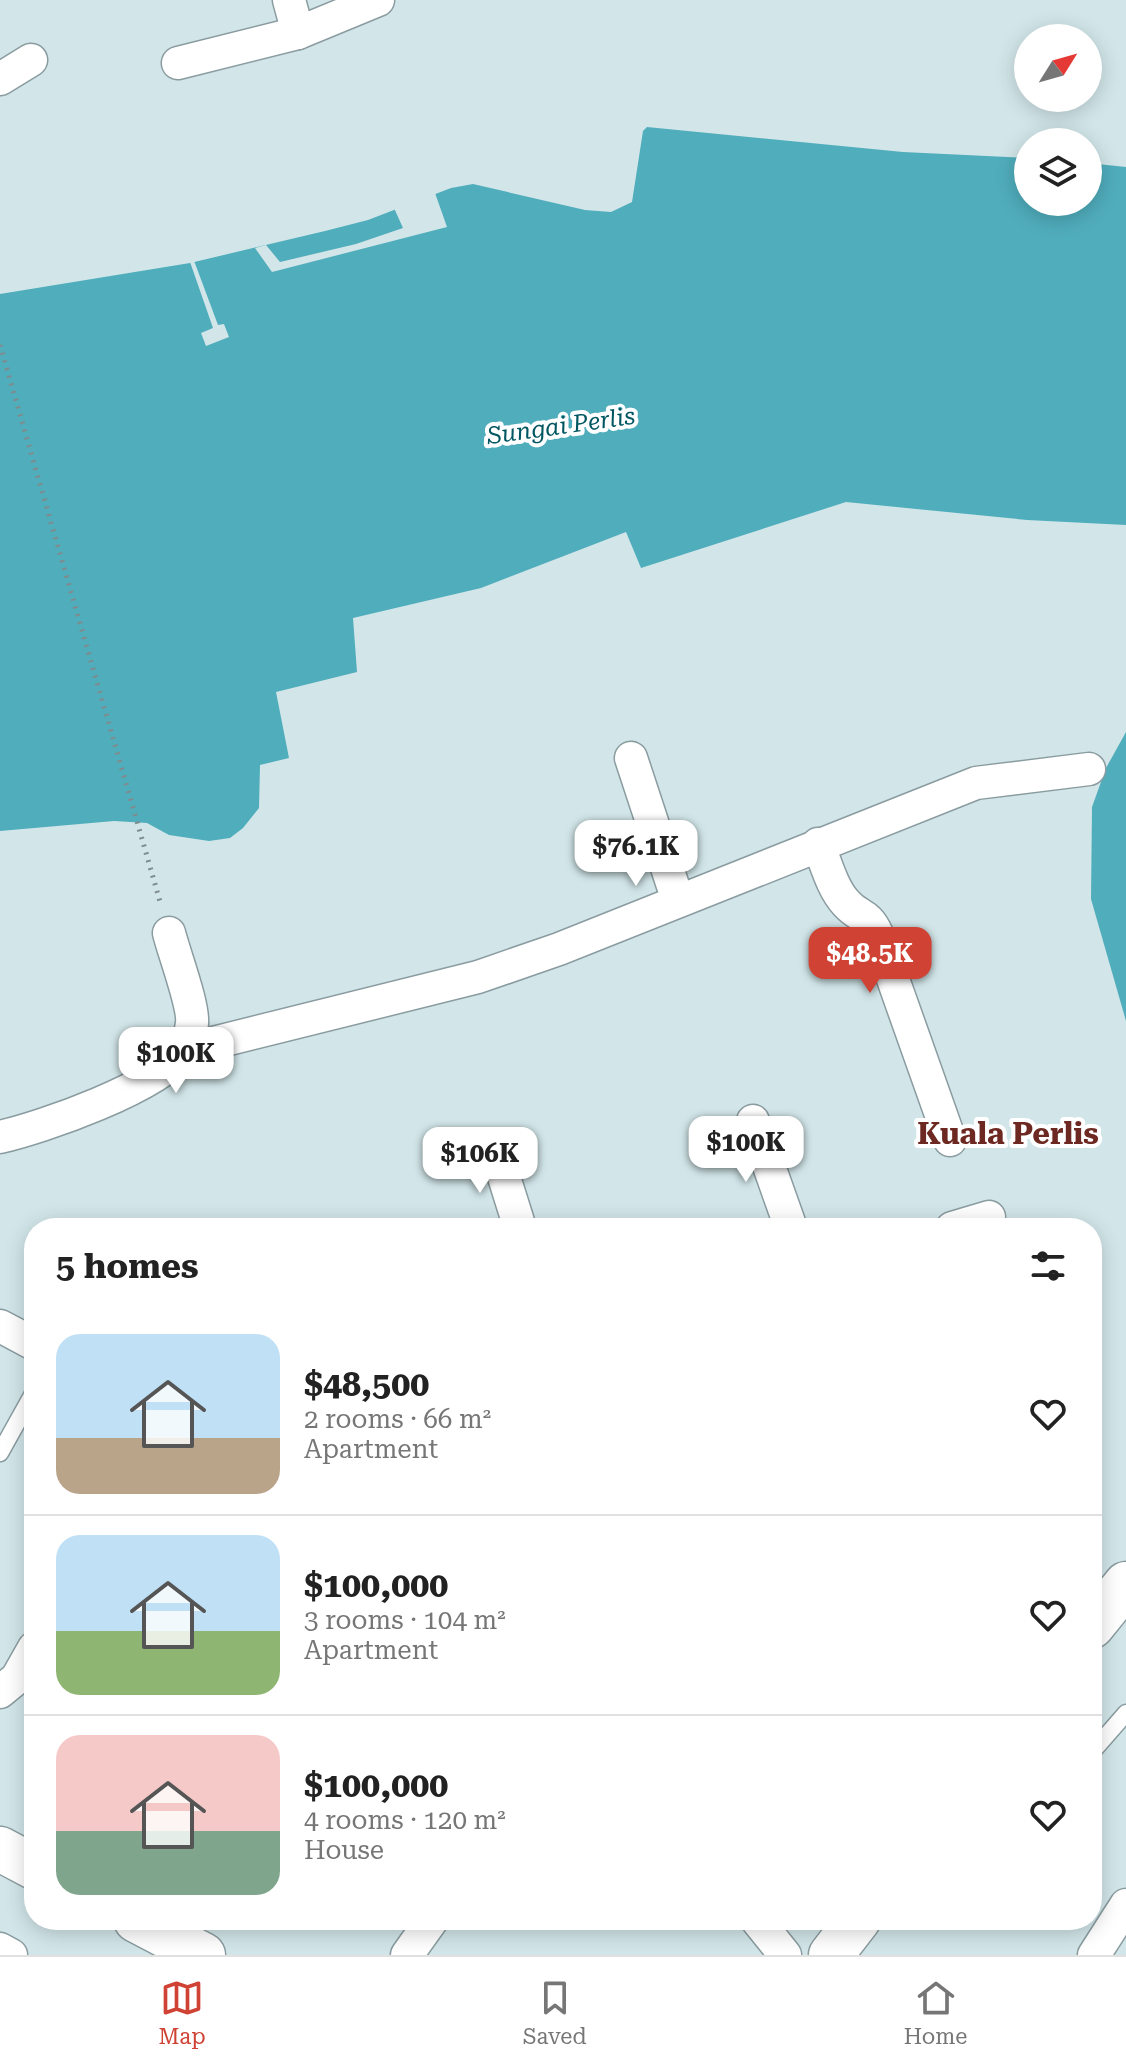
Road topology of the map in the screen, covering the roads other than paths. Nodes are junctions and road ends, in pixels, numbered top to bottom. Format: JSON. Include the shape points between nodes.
{"nodes":[{"id":1,"x":289,"y":0,"type":"edge"},
{"id":2,"x":378,"y":0,"type":"edge"},
{"id":3,"x":298,"y":33,"type":"junction"},
{"id":4,"x":31,"y":60,"type":"dead end"},
{"id":5,"x":178,"y":63,"type":"dead end"},
{"id":6,"x":0,"y":79,"type":"edge"},
{"id":7,"x":631,"y":758,"type":"dead end"},
{"id":8,"x":1089,"y":769,"type":"dead end"},
{"id":9,"x":818,"y":844,"type":"junction"},
{"id":10,"x":678,"y":901,"type":"junction"},
{"id":11,"x":169,"y":933,"type":"road end"},
{"id":12,"x":185,"y":1050,"type":"junction"},
{"id":13,"x":753,"y":1121,"type":"dead end"},
{"id":14,"x":0,"y":1137,"type":"edge"},
{"id":15,"x":950,"y":1140,"type":"dead end"},
{"id":16,"x":494,"y":1145,"type":"dead end"},
{"id":17,"x":989,"y":1217,"type":"dead end"},
{"id":18,"x":517,"y":1218,"type":"edge"},
{"id":19,"x":787,"y":1218,"type":"edge"},
{"id":20,"x":986,"y":1218,"type":"edge"},
{"id":21,"x":0,"y":1326,"type":"edge"},
{"id":22,"x":24,"y":1339,"type":"edge"},
{"id":23,"x":24,"y":1410,"type":"edge"},
{"id":24,"x":0,"y":1453,"type":"edge"},
{"id":25,"x":1126,"y":1584,"type":"edge"},
{"id":26,"x":1102,"y":1614,"type":"edge"},
{"id":27,"x":24,"y":1666,"type":"edge"},
{"id":28,"x":0,"y":1692,"type":"edge"},
{"id":29,"x":1126,"y":1713,"type":"edge"},
{"id":30,"x":1102,"y":1741,"type":"edge"},
{"id":31,"x":0,"y":1849,"type":"edge"},
{"id":32,"x":24,"y":1862,"type":"edge"},
{"id":33,"x":1126,"y":1905,"type":"edge"},
{"id":34,"x":155,"y":1930,"type":"edge"},
{"id":35,"x":425,"y":1930,"type":"edge"},
{"id":36,"x":765,"y":1930,"type":"edge"},
{"id":37,"x":850,"y":1930,"type":"edge"},
{"id":38,"x":0,"y":1949,"type":"edge"},
{"id":39,"x":11,"y":1955,"type":"edge"},
{"id":40,"x":203,"y":1955,"type":"edge"},
{"id":41,"x":407,"y":1955,"type":"edge"},
{"id":42,"x":785,"y":1955,"type":"edge"},
{"id":43,"x":831,"y":1955,"type":"edge"},
{"id":44,"x":1094,"y":1955,"type":"edge"}],
"edges":[{"from":1,"to":3,"type":"street"},
{"from":2,"to":3,"type":"street"},
{"from":3,"to":5,"type":"street"},
{"from":4,"to":6,"type":"street"},
{"from":7,"to":10,"type":"street"},
{"from":8,"to":9,"type":"street","via":[[976,783]]},
{"from":9,"to":10,"type":"street"},
{"from":9,"to":15,"type":"street","via":[[837,890],[867,917],[877,934]]},
{"from":10,"to":12,"type":"street","via":[[478,977]]},
{"from":11,"to":12,"type":"street","via":[[193,1020]]},
{"from":12,"to":14,"type":"street","via":[[164,1070],[109,1099]]},
{"from":13,"to":19,"type":"street"},
{"from":16,"to":18,"type":"street"},
{"from":17,"to":20,"type":"street"},
{"from":21,"to":22,"type":"street"},
{"from":23,"to":24,"type":"lane"},
{"from":25,"to":26,"type":"main road"},
{"from":27,"to":28,"type":"street"},
{"from":29,"to":30,"type":"lane"},
{"from":31,"to":32,"type":"main road"},
{"from":33,"to":44,"type":"street"},
{"from":34,"to":40,"type":"main road"},
{"from":35,"to":41,"type":"street"},
{"from":36,"to":42,"type":"street"},
{"from":37,"to":43,"type":"main road"},
{"from":38,"to":39,"type":"street"}]}
